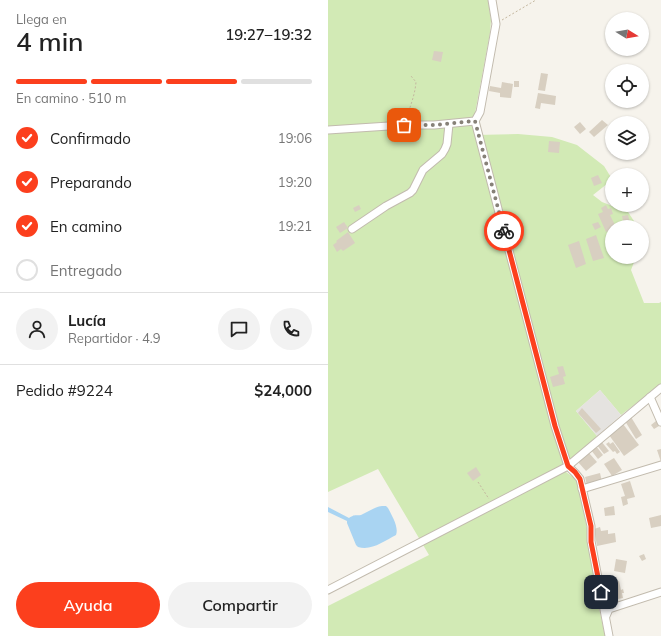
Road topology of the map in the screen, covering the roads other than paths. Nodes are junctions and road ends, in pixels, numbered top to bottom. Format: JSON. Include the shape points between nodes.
{"nodes":[{"id":1,"x":492,"y":0,"type":"edge"},
{"id":2,"x":475,"y":121,"type":"junction"},
{"id":3,"x":449,"y":124,"type":"junction"},
{"id":4,"x":328,"y":130,"type":"edge"},
{"id":5,"x":352,"y":229,"type":"dead end"},
{"id":6,"x":661,"y":388,"type":"edge"},
{"id":7,"x":650,"y":397,"type":"junction"},
{"id":8,"x":661,"y":422,"type":"edge"},
{"id":9,"x":661,"y":465,"type":"edge"},
{"id":10,"x":568,"y":466,"type":"junction"},
{"id":11,"x":582,"y":489,"type":"junction"},
{"id":12,"x":328,"y":590,"type":"edge"},
{"id":13,"x":661,"y":592,"type":"edge"},
{"id":14,"x":607,"y":612,"type":"junction"},
{"id":15,"x":609,"y":636,"type":"edge"}],
"edges":[{"from":1,"to":2,"type":"street","via":[[496,24],[480,112]]},
{"from":2,"to":3,"type":"street"},
{"from":2,"to":10,"type":"street","via":[[555,426]]},
{"from":3,"to":4,"type":"street"},
{"from":3,"to":5,"type":"street","via":[[445,149],[422,170],[413,190]]},
{"from":6,"to":7,"type":"street"},
{"from":7,"to":8,"type":"street"},
{"from":7,"to":10,"type":"street"},
{"from":9,"to":11,"type":"street"},
{"from":10,"to":11,"type":"street","via":[[580,479]]},
{"from":10,"to":12,"type":"street"},
{"from":11,"to":14,"type":"street","via":[[591,526],[591,542],[603,604]]},
{"from":13,"to":14,"type":"street"},
{"from":14,"to":15,"type":"street"}]}
